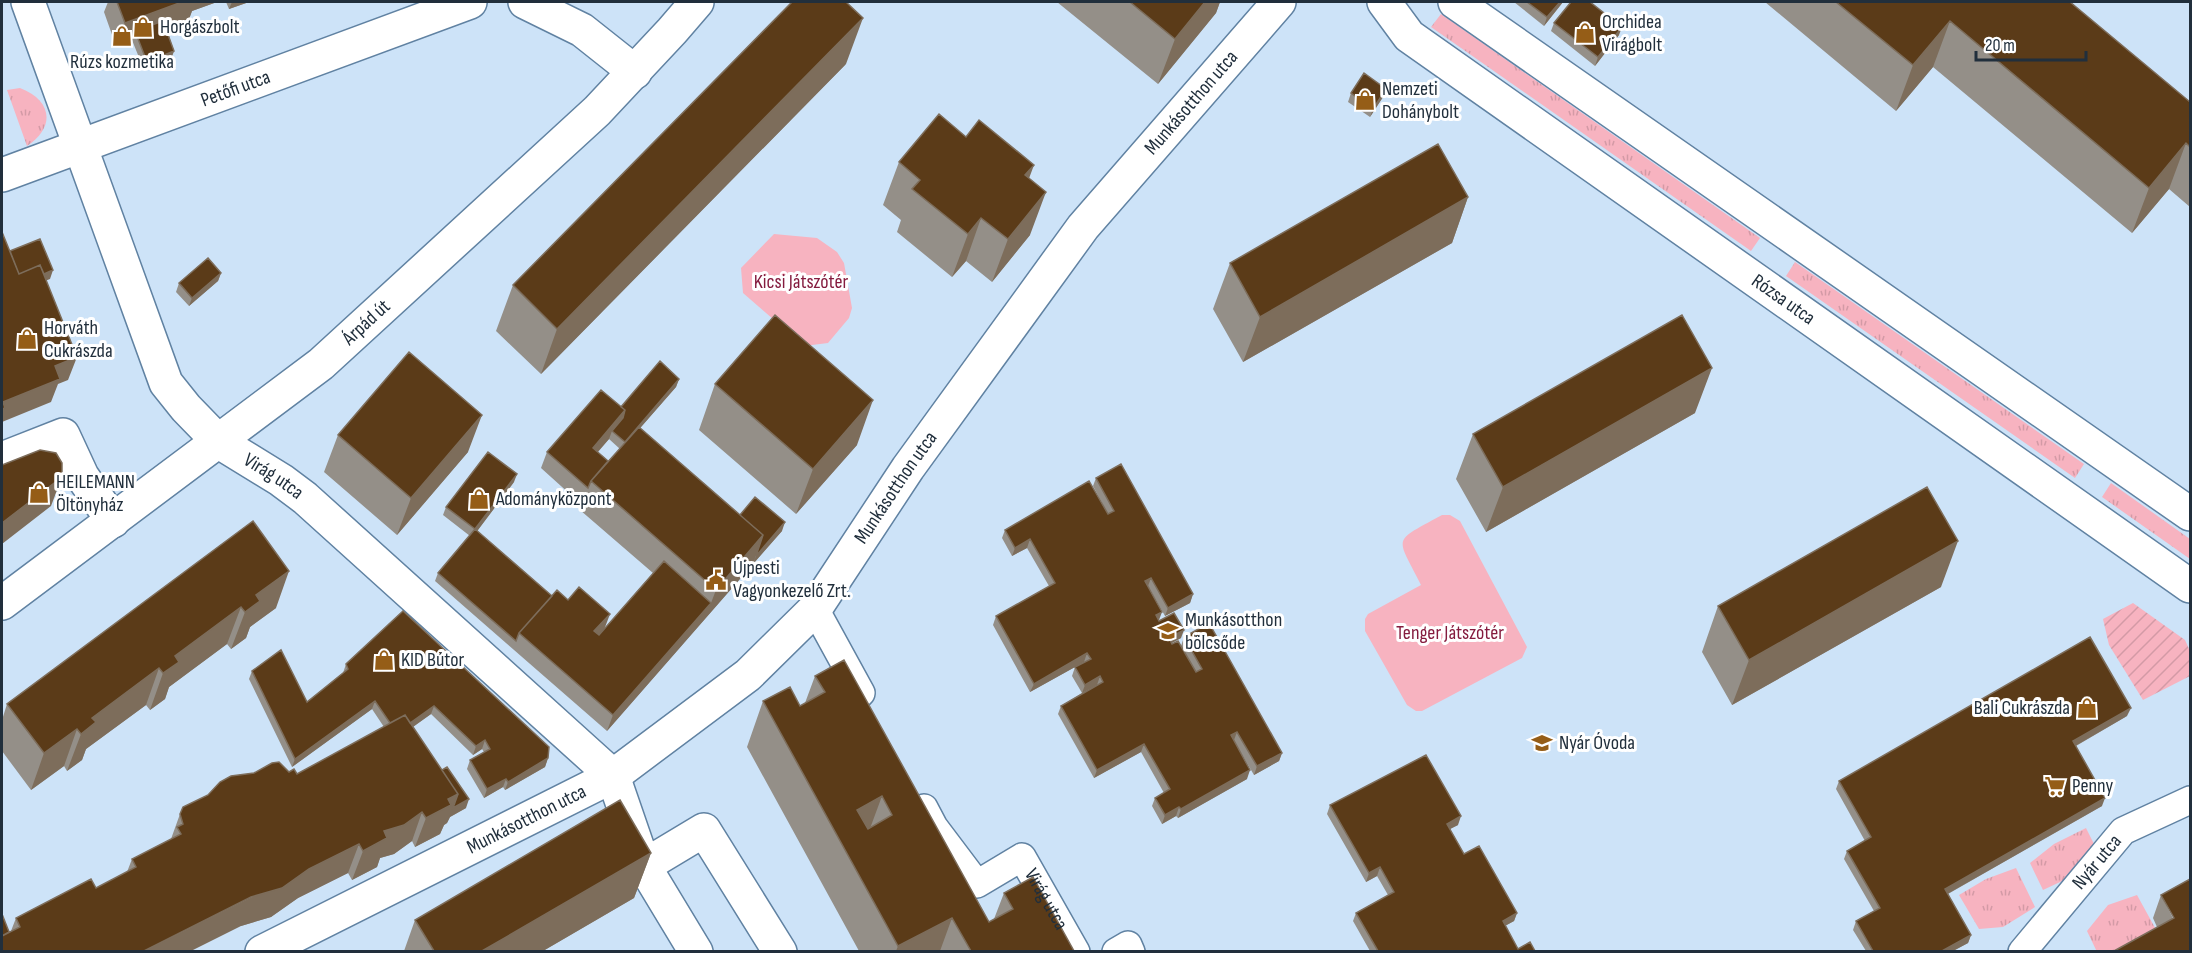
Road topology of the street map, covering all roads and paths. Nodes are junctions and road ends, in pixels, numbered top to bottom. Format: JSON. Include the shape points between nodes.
{"nodes":[{"id":1,"x":28,"y":2,"type":"edge"},
{"id":2,"x":470,"y":2,"type":"edge"},
{"id":3,"x":525,"y":2,"type":"edge"},
{"id":4,"x":697,"y":2,"type":"edge"},
{"id":5,"x":1279,"y":2,"type":"edge"},
{"id":6,"x":1384,"y":2,"type":"edge"},
{"id":7,"x":1455,"y":2,"type":"edge"},
{"id":8,"x":635,"y":72,"type":"junction"},
{"id":9,"x":80,"y":147,"type":"junction"},
{"id":10,"x":2,"y":175,"type":"edge"},
{"id":11,"x":219,"y":441,"type":"junction"},
{"id":12,"x":2,"y":459,"type":"edge"},
{"id":13,"x":2190,"y":514,"type":"edge"},
{"id":14,"x":113,"y":521,"type":"junction"},
{"id":15,"x":2190,"y":586,"type":"edge"},
{"id":16,"x":2,"y":603,"type":"edge"},
{"id":17,"x":814,"y":609,"type":"junction"},
{"id":18,"x":872,"y":713,"type":"edge"},
{"id":19,"x":613,"y":776,"type":"junction"},
{"id":20,"x":911,"y":786,"type":"edge"},
{"id":21,"x":2190,"y":800,"type":"edge"},
{"id":22,"x":644,"y":866,"type":"junction"},
{"id":23,"x":279,"y":948,"type":"edge"},
{"id":24,"x":696,"y":951,"type":"edge"},
{"id":25,"x":780,"y":951,"type":"edge"},
{"id":26,"x":1076,"y":951,"type":"edge"},
{"id":27,"x":1116,"y":951,"type":"edge"},
{"id":28,"x":1131,"y":951,"type":"edge"},
{"id":29,"x":2022,"y":951,"type":"edge"}],
"edges":[{"from":1,"to":9,"type":"street","name":"Virág utca"},
{"from":2,"to":9,"type":"street","name":"Petőfi utca"},
{"from":3,"to":8,"type":"street","via":[[582,30]]},
{"from":4,"to":8,"type":"street","name":"Árpád út"},
{"from":5,"to":17,"type":"street","name":"Munkásotthon utca","via":[[1083,227],[908,468]]},
{"from":6,"to":15,"type":"street","name":"Rózsa utca","via":[[1410,36]]},
{"from":7,"to":13,"type":"street"},
{"from":8,"to":11,"type":"street","name":"Árpád út","via":[[520,184],[321,364]]},
{"from":9,"to":10,"type":"street","name":"Petőfi utca"},
{"from":9,"to":11,"type":"street","name":"Virág utca","via":[[166,383]]},
{"from":11,"to":14,"type":"street","name":"Árpád út"},
{"from":11,"to":19,"type":"street","name":"Virág utca","via":[[305,498]]},
{"from":12,"to":14,"type":"street","via":[[63,435],[82,476]]},
{"from":14,"to":16,"type":"street","name":"Árpád út"},
{"from":17,"to":18,"type":"street"},
{"from":17,"to":19,"type":"street","name":"Munkásotthon utca","via":[[748,675]]},
{"from":19,"to":22,"type":"street","name":"Virág utca"},
{"from":19,"to":23,"type":"street","name":"Munkásotthon utca"},
{"from":20,"to":26,"type":"street","name":"Virág utca","via":[[934,827],[977,884],[1022,857]]},
{"from":21,"to":29,"type":"street","name":"Nyár utca","via":[[2122,831]]},
{"from":22,"to":24,"type":"street","name":"Virág utca"},
{"from":22,"to":25,"type":"street","via":[[704,830]]},
{"from":27,"to":28,"type":"street","via":[[1128,945]]}]}
